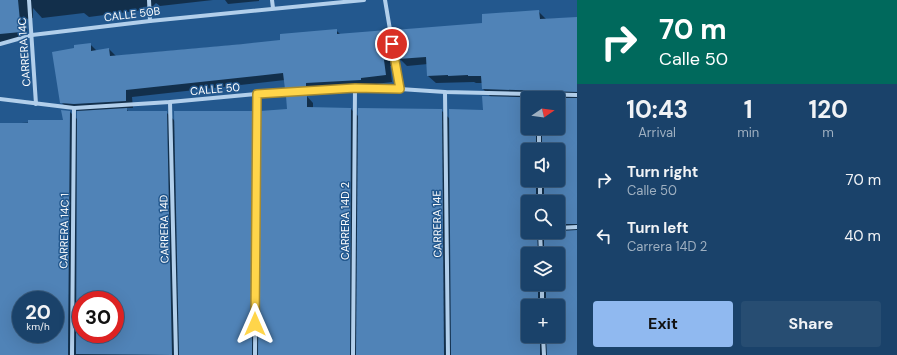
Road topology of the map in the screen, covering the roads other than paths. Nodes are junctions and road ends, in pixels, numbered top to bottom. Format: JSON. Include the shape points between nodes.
{"nodes":[{"id":1,"x":29,"y":0,"type":"edge"},
{"id":2,"x":149,"y":0,"type":"edge"},
{"id":3,"x":272,"y":0,"type":"edge"},
{"id":4,"x":364,"y":0,"type":"edge"},
{"id":5,"x":385,"y":0,"type":"edge"},
{"id":6,"x":273,"y":8,"type":"junction"},
{"id":7,"x":150,"y":21,"type":"junction"},
{"id":8,"x":32,"y":35,"type":"junction"},
{"id":9,"x":0,"y":44,"type":"edge"},
{"id":10,"x":355,"y":88,"type":"junction"},
{"id":11,"x":400,"y":89,"type":"junction"},
{"id":12,"x":445,"y":92,"type":"junction"},
{"id":13,"x":257,"y":94,"type":"junction"},
{"id":14,"x":521,"y":95,"type":"edge"},
{"id":15,"x":565,"y":95,"type":"edge"},
{"id":16,"x":577,"y":95,"type":"edge"},
{"id":17,"x":0,"y":100,"type":"edge"},
{"id":18,"x":170,"y":102,"type":"junction"},
{"id":19,"x":36,"y":104,"type":"junction"},
{"id":20,"x":74,"y":108,"type":"junction"},
{"id":21,"x":577,"y":227,"type":"edge"},
{"id":22,"x":565,"y":228,"type":"edge"},
{"id":23,"x":543,"y":343,"type":"edge"},
{"id":24,"x":72,"y":355,"type":"edge"},
{"id":25,"x":176,"y":355,"type":"edge"},
{"id":26,"x":255,"y":355,"type":"edge"},
{"id":27,"x":353,"y":355,"type":"edge"},
{"id":28,"x":448,"y":355,"type":"edge"},
{"id":29,"x":544,"y":355,"type":"edge"}],
"edges":[{"from":1,"to":8,"type":"street","name":"CARRERA 14C"},
{"from":2,"to":7,"type":"street"},
{"from":3,"to":6,"type":"street"},
{"from":4,"to":6,"type":"street","name":"CALLE 50B"},
{"from":5,"to":11,"type":"street"},
{"from":6,"to":7,"type":"street","name":"CALLE 50B"},
{"from":7,"to":8,"type":"street","name":"CALLE 50B"},
{"from":8,"to":9,"type":"street","name":"CALLE 50B"},
{"from":8,"to":19,"type":"street","name":"CARRERA 14C"},
{"from":10,"to":11,"type":"street","name":"CALLE 50"},
{"from":10,"to":13,"type":"street","name":"CALLE 50"},
{"from":10,"to":27,"type":"street","name":"CARRERA 14D 2"},
{"from":11,"to":12,"type":"street","name":"CALLE 50"},
{"from":12,"to":14,"type":"street","name":"CALLE 50"},
{"from":12,"to":28,"type":"street","name":"CARRERA 14E"},
{"from":13,"to":18,"type":"street","name":"CALLE 50"},
{"from":13,"to":26,"type":"street"},
{"from":15,"to":16,"type":"street","name":"CALLE 50"},
{"from":17,"to":19,"type":"street","name":"CALLE 50"},
{"from":18,"to":20,"type":"street","name":"CALLE 50"},
{"from":18,"to":25,"type":"street","name":"CARRERA 14D"},
{"from":19,"to":20,"type":"street","name":"CALLE 50"},
{"from":20,"to":24,"type":"street","name":"CARRERA 14C 1"},
{"from":21,"to":22,"type":"street"},
{"from":23,"to":29,"type":"street"}]}
